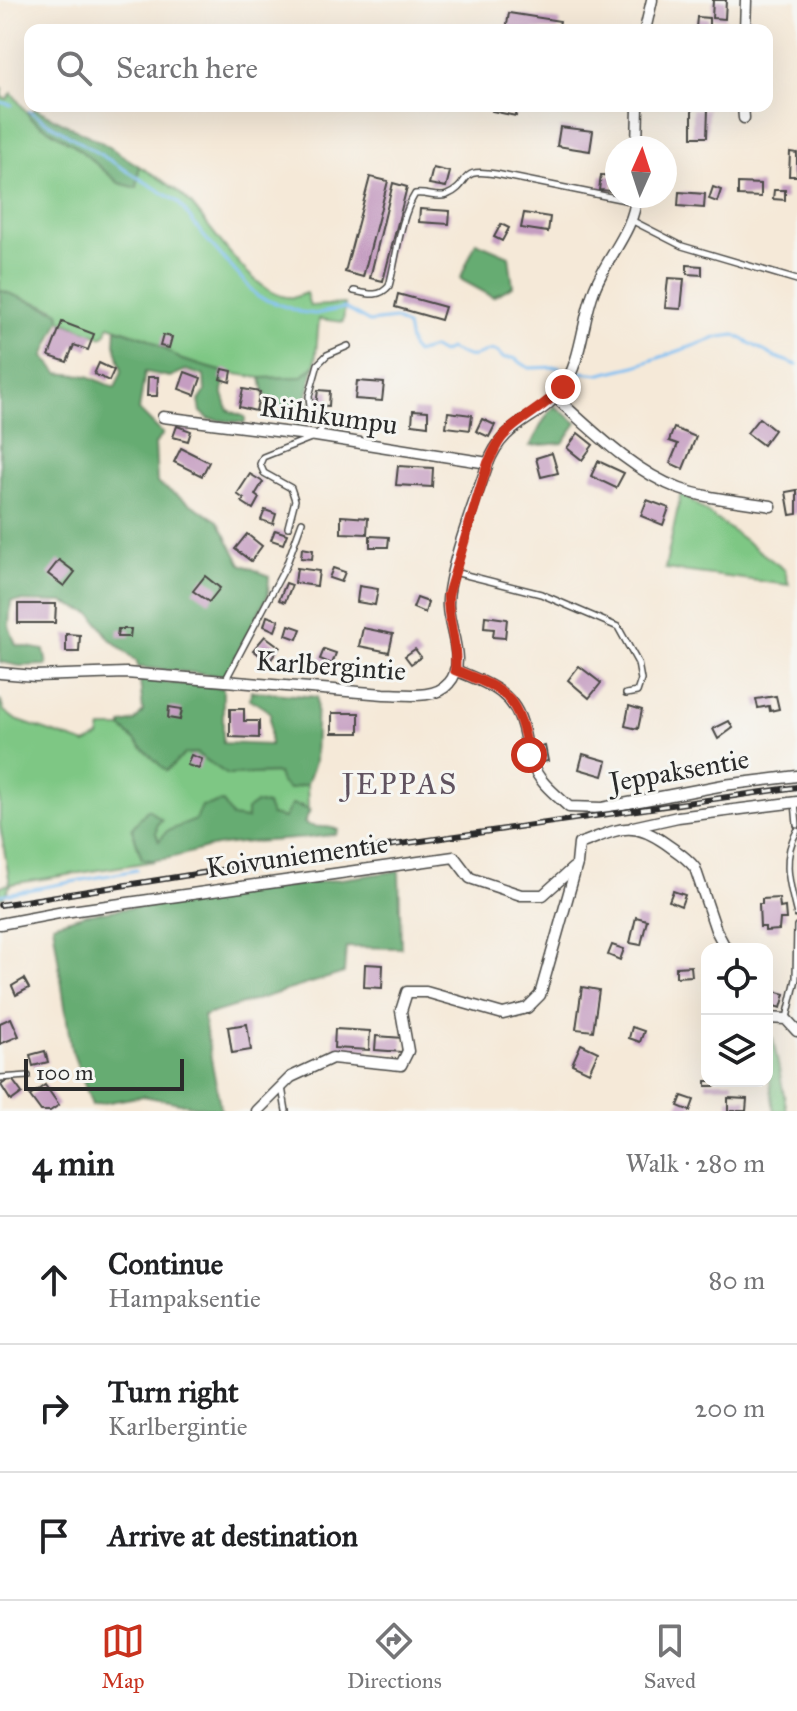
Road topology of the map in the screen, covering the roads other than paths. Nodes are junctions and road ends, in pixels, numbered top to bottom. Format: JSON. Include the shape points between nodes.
{"nodes":[{"id":1,"x":652,"y":0,"type":"edge"},
{"id":2,"x":746,"y":0,"type":"edge"},
{"id":3,"x":646,"y":24,"type":"edge"},
{"id":4,"x":745,"y":24,"type":"edge"},
{"id":5,"x":638,"y":112,"type":"edge"},
{"id":6,"x":744,"y":112,"type":"edge"},
{"id":7,"x":744,"y":118,"type":"dead end"},
{"id":8,"x":637,"y":136,"type":"edge"},
{"id":9,"x":605,"y":193,"type":"edge"},
{"id":10,"x":633,"y":208,"type":"edge"},
{"id":11,"x":630,"y":220,"type":"junction"},
{"id":12,"x":797,"y":280,"type":"edge"},
{"id":13,"x":354,"y":291,"type":"dead end"},
{"id":14,"x":348,"y":346,"type":"dead end"},
{"id":15,"x":555,"y":397,"type":"junction"},
{"id":16,"x":163,"y":417,"type":"dead end"},
{"id":17,"x":316,"y":436,"type":"junction"},
{"id":18,"x":488,"y":463,"type":"junction"},
{"id":19,"x":771,"y":506,"type":"dead end"},
{"id":20,"x":302,"y":522,"type":"dead end"},
{"id":21,"x":288,"y":527,"type":"dead end"},
{"id":22,"x":453,"y":572,"type":"junction"},
{"id":23,"x":455,"y":670,"type":"junction"},
{"id":24,"x":0,"y":673,"type":"edge"},
{"id":25,"x":225,"y":681,"type":"junction"},
{"id":26,"x":626,"y":694,"type":"dead end"},
{"id":27,"x":797,"y":776,"type":"edge"},
{"id":28,"x":796,"y":802,"type":"edge"},
{"id":29,"x":797,"y":825,"type":"edge"},
{"id":30,"x":630,"y":828,"type":"junction"},
{"id":31,"x":797,"y":831,"type":"edge"},
{"id":32,"x":577,"y":864,"type":"junction"},
{"id":33,"x":797,"y":915,"type":"edge"},
{"id":34,"x":0,"y":924,"type":"edge"},
{"id":35,"x":797,"y":926,"type":"edge"},
{"id":36,"x":723,"y":943,"type":"edge"},
{"id":37,"x":773,"y":1018,"type":"edge"},
{"id":38,"x":786,"y":1019,"type":"junction"},
{"id":39,"x":797,"y":1031,"type":"edge"},
{"id":40,"x":28,"y":1076,"type":"dead end"},
{"id":41,"x":0,"y":1078,"type":"edge"},
{"id":42,"x":282,"y":1086,"type":"junction"},
{"id":43,"x":257,"y":1111,"type":"edge"},
{"id":44,"x":286,"y":1111,"type":"edge"}],
"edges":[{"from":1,"to":3,"type":"street"},
{"from":2,"to":4,"type":"street"},
{"from":5,"to":8,"type":"street"},
{"from":6,"to":7,"type":"street"},
{"from":9,"to":13,"type":"lane","via":[[469,173],[443,197],[415,194],[389,286],[383,294]]},
{"from":10,"to":11,"type":"street"},
{"from":11,"to":12,"type":"lane","via":[[682,246]]},
{"from":11,"to":15,"type":"street","via":[[594,289],[570,373]]},
{"from":14,"to":17,"type":"lane","via":[[318,364],[309,396],[322,429]]},
{"from":15,"to":18,"type":"street","via":[[502,437]]},
{"from":15,"to":19,"type":"street","via":[[659,480],[683,490]]},
{"from":16,"to":17,"type":"street","name":"Riihikumpu"},
{"from":17,"to":18,"type":"street","name":"Riihikumpu"},
{"from":17,"to":21,"type":"lane","via":[[263,457],[260,464],[264,473],[291,488],[295,500]]},
{"from":18,"to":22,"type":"street"},
{"from":20,"to":25,"type":"lane","via":[[286,566]]},
{"from":22,"to":23,"type":"street","via":[[447,606]]},
{"from":22,"to":26,"type":"lane","via":[[541,594],[618,627],[641,680],[637,692]]},
{"from":23,"to":25,"type":"street","name":"Karlbergintie","via":[[444,688],[422,694]]},
{"from":23,"to":27,"type":"street","name":"Jeppaksentie","via":[[510,698],[533,767],[569,807],[602,808]]},
{"from":24,"to":25,"type":"street","name":"Karlbergintie","via":[[126,673]]},
{"from":28,"to":29,"type":"lane"},
{"from":28,"to":30,"type":"street"},
{"from":30,"to":32,"type":"street","via":[[579,844]]},
{"from":30,"to":36,"type":"street","via":[[652,834],[689,860]]},
{"from":31,"to":33,"type":"lane","via":[[788,847]]},
{"from":32,"to":34,"type":"street","name":"Koivuniementie","via":[[543,895],[521,895],[470,878],[454,857]]},
{"from":32,"to":42,"type":"street","via":[[540,995],[527,1008],[503,1014],[426,992],[407,992],[401,1011],[408,1051],[401,1065],[332,1058]]},
{"from":35,"to":38,"type":"lane","via":[[796,979]]},
{"from":37,"to":38,"type":"street"},
{"from":38,"to":39,"type":"street"},
{"from":40,"to":41,"type":"lane"},
{"from":42,"to":43,"type":"street"},
{"from":42,"to":44,"type":"lane"}]}
